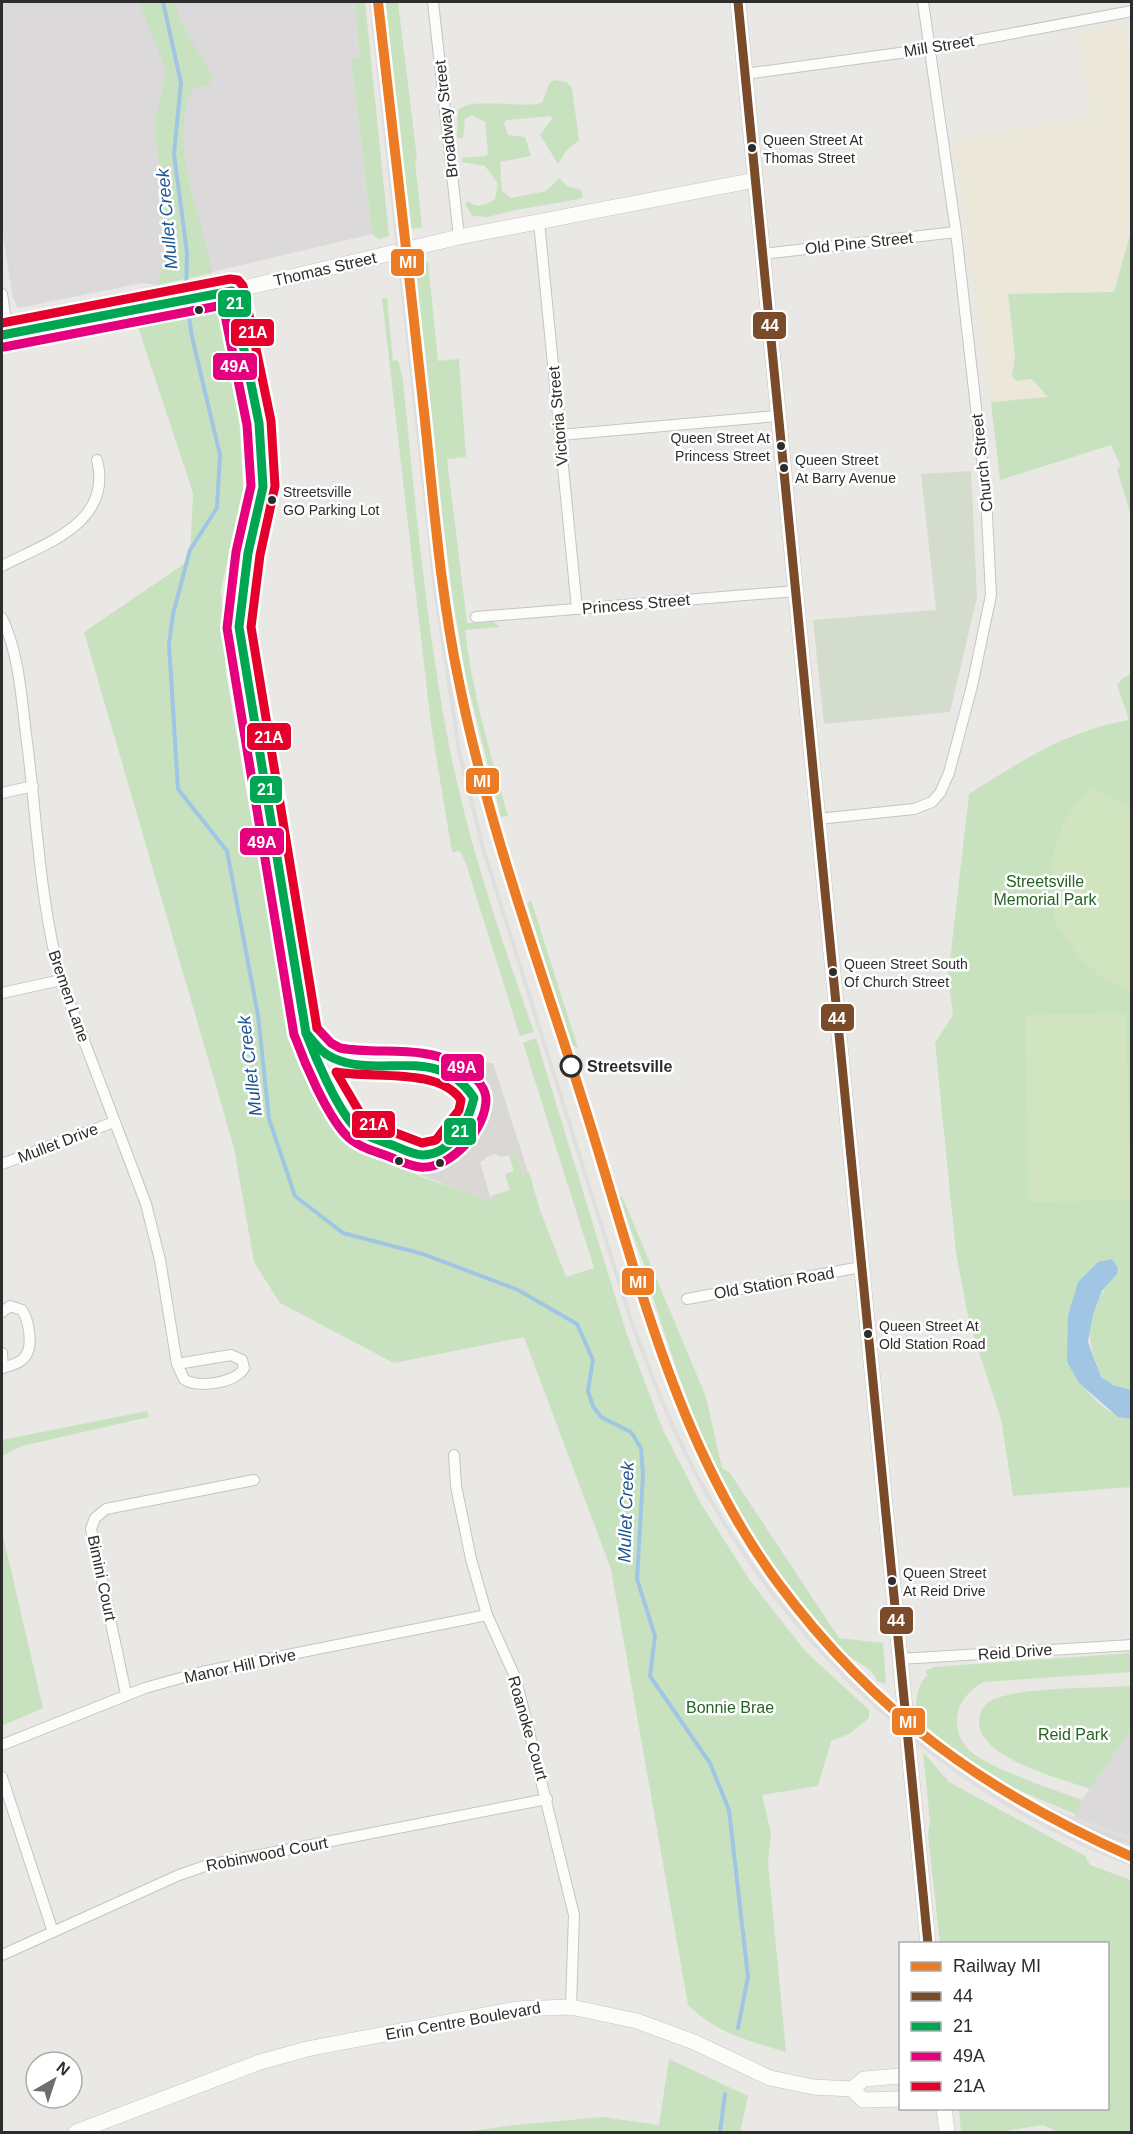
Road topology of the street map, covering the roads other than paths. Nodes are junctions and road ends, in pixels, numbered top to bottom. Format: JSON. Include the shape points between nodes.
{"nodes":[{"id":1,"x":433,"y":2,"type":"edge"},
{"id":2,"x":738,"y":2,"type":"edge"},
{"id":3,"x":923,"y":2,"type":"edge"},
{"id":4,"x":1111,"y":2,"type":"edge"},
{"id":5,"x":1131,"y":11,"type":"edge"},
{"id":6,"x":1113,"y":14,"type":"junction"},
{"id":7,"x":929,"y":49,"type":"junction"},
{"id":8,"x":744,"y":74,"type":"junction"},
{"id":9,"x":755,"y":180,"type":"junction"},
{"id":10,"x":539,"y":222,"type":"junction"},
{"id":11,"x":956,"y":232,"type":"junction"},
{"id":12,"x":459,"y":237,"type":"junction"},
{"id":13,"x":762,"y":254,"type":"junction"},
{"id":14,"x":2,"y":294,"type":"edge"},
{"id":15,"x":5,"y":334,"type":"edge"},
{"id":16,"x":777,"y":416,"type":"junction"},
{"id":17,"x":560,"y":435,"type":"junction"},
{"id":18,"x":97,"y":460,"type":"dead end"},
{"id":19,"x":2,"y":566,"type":"edge"},
{"id":20,"x":796,"y":591,"type":"junction"},
{"id":21,"x":577,"y":609,"type":"junction"},
{"id":22,"x":476,"y":617,"type":"dead end"},
{"id":23,"x":2,"y":618,"type":"edge"},
{"id":24,"x":33,"y":786,"type":"junction"},
{"id":25,"x":2,"y":793,"type":"edge"},
{"id":26,"x":818,"y":819,"type":"junction"},
{"id":27,"x":61,"y":980,"type":"junction"},
{"id":28,"x":2,"y":993,"type":"edge"},
{"id":29,"x":114,"y":1122,"type":"junction"},
{"id":30,"x":2,"y":1164,"type":"edge"},
{"id":31,"x":861,"y":1267,"type":"junction"},
{"id":32,"x":687,"y":1299,"type":"dead end"},
{"id":33,"x":2,"y":1312,"type":"edge"},
{"id":34,"x":2,"y":1353,"type":"edge"},
{"id":35,"x":177,"y":1364,"type":"junction"},
{"id":36,"x":2,"y":1368,"type":"edge"},
{"id":37,"x":454,"y":1455,"type":"dead end"},
{"id":38,"x":254,"y":1480,"type":"dead end"},
{"id":39,"x":488,"y":1615,"type":"junction"},
{"id":40,"x":1131,"y":1645,"type":"edge"},
{"id":41,"x":899,"y":1659,"type":"junction"},
{"id":42,"x":126,"y":1694,"type":"junction"},
{"id":43,"x":2,"y":1745,"type":"edge"},
{"id":44,"x":2,"y":1777,"type":"edge"},
{"id":45,"x":547,"y":1799,"type":"junction"},
{"id":46,"x":53,"y":1932,"type":"junction"},
{"id":47,"x":928,"y":1942,"type":"edge"},
{"id":48,"x":2,"y":1955,"type":"edge"},
{"id":49,"x":572,"y":2007,"type":"junction"},
{"id":50,"x":899,"y":2076,"type":"edge"},
{"id":51,"x":852,"y":2089,"type":"junction"},
{"id":52,"x":899,"y":2099,"type":"edge"},
{"id":53,"x":944,"y":2110,"type":"edge"},
{"id":54,"x":106,"y":2127,"type":"edge"},
{"id":55,"x":76,"y":2133,"type":"edge"},
{"id":56,"x":947,"y":2133,"type":"edge"}],
"edges":[{"from":1,"to":12,"type":"street","name":"Broadway Street"},
{"from":2,"to":8,"type":"main road"},
{"from":3,"to":7,"type":"street","name":"Church Street"},
{"from":4,"to":6,"type":"street"},
{"from":5,"to":6,"type":"street","name":"Mill Street"},
{"from":6,"to":7,"type":"street","name":"Mill Street"},
{"from":7,"to":8,"type":"street","name":"Mill Street"},
{"from":7,"to":11,"type":"street","name":"Church Street"},
{"from":8,"to":9,"type":"main road"},
{"from":9,"to":10,"type":"main road","name":"Thomas Street"},
{"from":9,"to":13,"type":"main road"},
{"from":10,"to":12,"type":"main road","name":"Thomas Street"},
{"from":10,"to":17,"type":"street","name":"Victoria Street"},
{"from":11,"to":13,"type":"street","name":"Old Pine Street"},
{"from":11,"to":26,"type":"street","name":"Church Street","via":[[986,495],[991,589],[972,686],[946,783],[932,802],[914,809]]},
{"from":12,"to":15,"type":"main road","name":"Thomas Street","via":[[202,297]]},
{"from":13,"to":16,"type":"main road"},
{"from":14,"to":15,"type":"street"},
{"from":16,"to":17,"type":"street"},
{"from":16,"to":20,"type":"main road"},
{"from":17,"to":21,"type":"street","name":"Victoria Street"},
{"from":18,"to":19,"type":"street","via":[[100,486],[87,516],[67,532]]},
{"from":20,"to":21,"type":"street","name":"Princess Street"},
{"from":20,"to":26,"type":"main road"},
{"from":21,"to":22,"type":"street","name":"Princess Street"},
{"from":23,"to":24,"type":"street","name":"Bremen Lane","via":[[13,650]]},
{"from":24,"to":25,"type":"street"},
{"from":24,"to":27,"type":"street","name":"Bremen Lane","via":[[44,906]]},
{"from":26,"to":31,"type":"main road"},
{"from":27,"to":28,"type":"street"},
{"from":27,"to":29,"type":"street","name":"Bremen Lane"},
{"from":29,"to":30,"type":"street","name":"Mullet Drive"},
{"from":29,"to":35,"type":"street","name":"Bremen Lane","via":[[154,1231]]},
{"from":31,"to":32,"type":"street","name":"Old Station Road"},
{"from":31,"to":41,"type":"main road"},
{"from":33,"to":36,"type":"street","via":[[10,1306],[22,1310],[29,1342],[22,1361]]},
{"from":34,"to":36,"type":"street"},
{"from":35,"to":35,"type":"street","via":[[231,1354],[242,1360],[244,1368],[234,1378],[199,1384],[184,1379]]},
{"from":37,"to":39,"type":"street","name":"Roanoke Court","via":[[456,1486],[471,1559]]},
{"from":38,"to":42,"type":"street","name":"Bimini Court","via":[[106,1509],[94,1518],[91,1529]]},
{"from":39,"to":42,"type":"street","name":"Manor Hill Drive","via":[[202,1672]]},
{"from":39,"to":45,"type":"street","name":"Roanoke Court","via":[[516,1679]]},
{"from":40,"to":41,"type":"street","name":"Reid Drive"},
{"from":41,"to":47,"type":"main road"},
{"from":42,"to":43,"type":"street","name":"Manor Hill Drive"},
{"from":44,"to":46,"type":"street"},
{"from":45,"to":46,"type":"street","name":"Robinwood Court","via":[[208,1865]]},
{"from":45,"to":49,"type":"street","name":"Roanoke Court","via":[[574,1915]]},
{"from":46,"to":48,"type":"street","name":"Robinwood Court"},
{"from":49,"to":51,"type":"main road","name":"Erin Centre Boulevard","via":[[663,2030],[770,2078],[813,2087]]},
{"from":49,"to":54,"type":"main road","name":"Erin Centre Boulevard","via":[[516,2009],[307,2049],[260,2062]]},
{"from":50,"to":51,"type":"main road","name":"Erin Centre Boulevard","via":[[864,2079]]},
{"from":51,"to":52,"type":"main road","name":"Erin Centre Boulevard","via":[[862,2100]]},
{"from":53,"to":56,"type":"main road"},
{"from":54,"to":55,"type":"main road","name":"Erin Centre Boulevard"}]}
